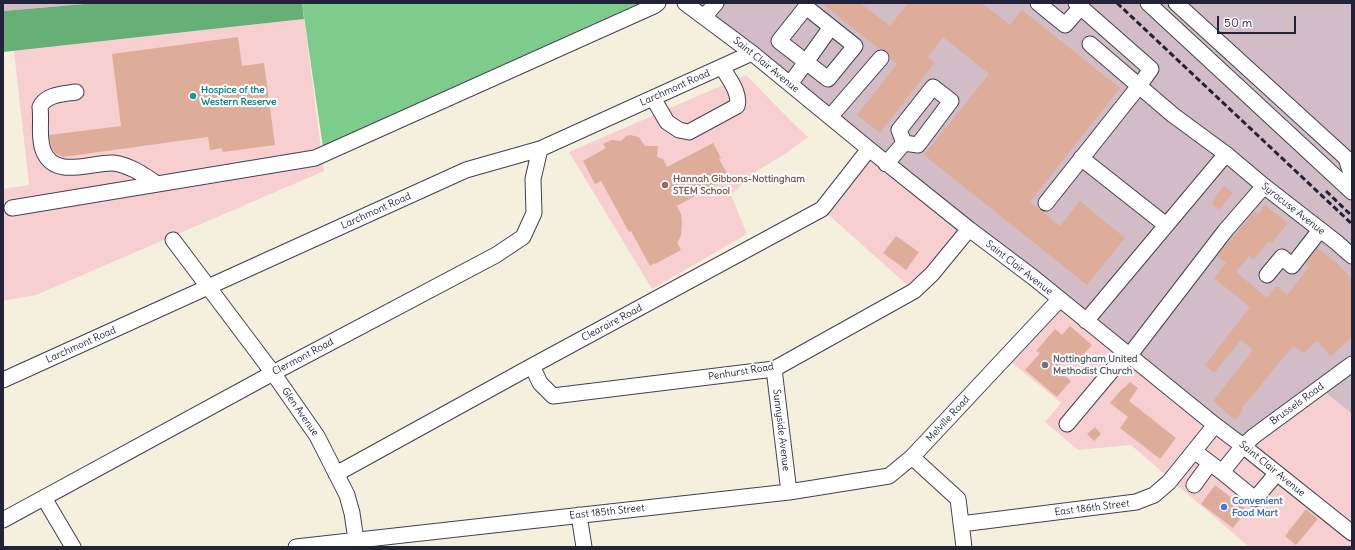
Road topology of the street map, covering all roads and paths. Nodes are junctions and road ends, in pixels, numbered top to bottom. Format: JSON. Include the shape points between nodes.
{"nodes":[{"id":1,"x":658,"y":3,"type":"edge"},
{"id":2,"x":685,"y":3,"type":"edge"},
{"id":3,"x":716,"y":3,"type":"edge"},
{"id":4,"x":1038,"y":3,"type":"edge"},
{"id":5,"x":1148,"y":3,"type":"edge"},
{"id":6,"x":1176,"y":3,"type":"edge"},
{"id":7,"x":1079,"y":5,"type":"edge"},
{"id":8,"x":704,"y":17,"type":"junction"},
{"id":9,"x":831,"y":27,"type":"junction"},
{"id":10,"x":1090,"y":44,"type":"dead end"},
{"id":11,"x":752,"y":53,"type":"junction"},
{"id":12,"x":881,"y":58,"type":"dead end"},
{"id":13,"x":806,"y":62,"type":"junction"},
{"id":14,"x":722,"y":67,"type":"junction"},
{"id":15,"x":790,"y":84,"type":"junction"},
{"id":16,"x":1139,"y":86,"type":"junction"},
{"id":17,"x":76,"y":92,"type":"dead end"},
{"id":18,"x":653,"y":98,"type":"junction"},
{"id":19,"x":830,"y":117,"type":"junction"},
{"id":20,"x":904,"y":143,"type":"dead end"},
{"id":21,"x":540,"y":150,"type":"junction"},
{"id":22,"x":869,"y":150,"type":"junction"},
{"id":23,"x":1081,"y":158,"type":"junction"},
{"id":24,"x":1230,"y":158,"type":"junction"},
{"id":25,"x":886,"y":164,"type":"junction"},
{"id":26,"x":1352,"y":177,"type":"edge"},
{"id":27,"x":157,"y":184,"type":"junction"},
{"id":28,"x":1264,"y":186,"type":"junction"},
{"id":29,"x":1352,"y":192,"type":"edge"},
{"id":30,"x":1046,"y":203,"type":"dead end"},
{"id":31,"x":12,"y":208,"type":"dead end"},
{"id":32,"x":1166,"y":225,"type":"junction"},
{"id":33,"x":969,"y":229,"type":"junction"},
{"id":34,"x":1320,"y":230,"type":"junction"},
{"id":35,"x":173,"y":240,"type":"dead end"},
{"id":36,"x":1352,"y":256,"type":"edge"},
{"id":37,"x":1268,"y":275,"type":"dead end"},
{"id":38,"x":208,"y":288,"type":"junction"},
{"id":39,"x":1059,"y":300,"type":"junction"},
{"id":40,"x":1086,"y":321,"type":"junction"},
{"id":41,"x":1129,"y":356,"type":"junction"},
{"id":42,"x":1352,"y":364,"type":"edge"},
{"id":43,"x":532,"y":366,"type":"junction"},
{"id":44,"x":774,"y":369,"type":"junction"},
{"id":45,"x":273,"y":373,"type":"junction"},
{"id":46,"x":3,"y":380,"type":"edge"},
{"id":47,"x":1067,"y":424,"type":"dead end"},
{"id":48,"x":1215,"y":425,"type":"junction"},
{"id":49,"x":1243,"y":446,"type":"junction"},
{"id":50,"x":1194,"y":451,"type":"junction"},
{"id":51,"x":912,"y":457,"type":"junction"},
{"id":52,"x":1216,"y":468,"type":"junction"},
{"id":53,"x":1277,"y":473,"type":"junction"},
{"id":54,"x":336,"y":474,"type":"junction"},
{"id":55,"x":1194,"y":485,"type":"dead end"},
{"id":56,"x":789,"y":492,"type":"junction"},
{"id":57,"x":44,"y":498,"type":"junction"},
{"id":58,"x":579,"y":515,"type":"junction"},
{"id":59,"x":3,"y":520,"type":"edge"},
{"id":60,"x":961,"y":524,"type":"junction"},
{"id":61,"x":1352,"y":533,"type":"edge"},
{"id":62,"x":356,"y":540,"type":"junction"},
{"id":63,"x":73,"y":547,"type":"edge"},
{"id":64,"x":296,"y":547,"type":"edge"},
{"id":65,"x":584,"y":547,"type":"edge"},
{"id":66,"x":964,"y":547,"type":"edge"}],
"edges":[{"from":1,"to":27,"type":"street","via":[[315,158]]},
{"from":2,"to":8,"type":"street","name":"Saint Clair Avenue"},
{"from":3,"to":8,"type":"street"},
{"from":4,"to":7,"type":"street","via":[[1065,25]]},
{"from":5,"to":29,"type":"street"},
{"from":6,"to":26,"type":"street","via":[[1346,158]]},
{"from":7,"to":16,"type":"street","via":[[1151,69]]},
{"from":8,"to":11,"type":"street","name":"Saint Clair Avenue"},
{"from":9,"to":13,"type":"street"},
{"from":9,"to":13,"type":"street","via":[[855,46],[828,80]]},
{"from":9,"to":13,"type":"street","via":[[806,7],[779,40]]},
{"from":10,"to":16,"type":"street","name":"Syracuse Avenue"},
{"from":11,"to":14,"type":"street","name":"Larchmont Road"},
{"from":11,"to":15,"type":"street","name":"Saint Clair Avenue"},
{"from":12,"to":19,"type":"street"},
{"from":13,"to":15,"type":"street"},
{"from":14,"to":18,"type":"street","name":"Larchmont Road"},
{"from":14,"to":18,"type":"street","via":[[734,89],[738,100],[737,106],[689,132],[679,130],[667,122]]},
{"from":15,"to":19,"type":"street","name":"Saint Clair Avenue"},
{"from":16,"to":23,"type":"street"},
{"from":16,"to":24,"type":"street","name":"Syracuse Avenue","via":[[1172,115]]},
{"from":17,"to":27,"type":"street","via":[[47,98],[40,107],[41,142],[48,158],[55,164],[76,168],[112,163],[128,167]]},
{"from":18,"to":21,"type":"street","name":"Larchmont Road"},
{"from":19,"to":22,"type":"street","name":"Saint Clair Avenue"},
{"from":20,"to":25,"type":"street"},
{"from":21,"to":38,"type":"street","name":"Larchmont Road","via":[[466,170]]},
{"from":21,"to":45,"type":"street","name":"Clermont Road","via":[[533,179],[534,213],[522,237],[496,255]]},
{"from":22,"to":25,"type":"street","name":"Saint Clair Avenue"},
{"from":22,"to":43,"type":"street","name":"Clearaire Road","via":[[822,209]]},
{"from":23,"to":30,"type":"street"},
{"from":23,"to":32,"type":"street"},
{"from":24,"to":28,"type":"street","name":"Syracuse Avenue"},
{"from":24,"to":32,"type":"street"},
{"from":25,"to":33,"type":"street","name":"Saint Clair Avenue"},
{"from":27,"to":31,"type":"street"},
{"from":28,"to":34,"type":"street","name":"Syracuse Avenue"},
{"from":28,"to":41,"type":"street","via":[[1225,231]]},
{"from":32,"to":40,"type":"street"},
{"from":33,"to":39,"type":"street","name":"Saint Clair Avenue"},
{"from":33,"to":44,"type":"street","name":"Penhurst Road","via":[[932,274],[914,291]]},
{"from":34,"to":36,"type":"street","name":"Syracuse Avenue"},
{"from":34,"to":37,"type":"street","via":[[1292,266],[1282,258]]},
{"from":35,"to":38,"type":"street","name":"Glen Avenue"},
{"from":38,"to":45,"type":"street","name":"Glen Avenue"},
{"from":38,"to":46,"type":"street","name":"Larchmont Road"},
{"from":39,"to":40,"type":"street","name":"Saint Clair Avenue"},
{"from":39,"to":51,"type":"street","name":"Melville Road"},
{"from":40,"to":41,"type":"street","name":"Saint Clair Avenue"},
{"from":41,"to":47,"type":"street","via":[[1119,362]]},
{"from":41,"to":48,"type":"street","name":"Saint Clair Avenue"},
{"from":42,"to":49,"type":"street","name":"Brussels Road"},
{"from":43,"to":44,"type":"street","name":"Penhurst Road","via":[[540,383],[553,396]]},
{"from":43,"to":54,"type":"street","name":"Clearaire Road"},
{"from":44,"to":56,"type":"street","name":"Sunnyside Avenue"},
{"from":45,"to":54,"type":"street","name":"Glen Avenue","via":[[318,436]]},
{"from":45,"to":57,"type":"street","name":"Clermont Road"},
{"from":48,"to":49,"type":"street","name":"Saint Clair Avenue"},
{"from":48,"to":50,"type":"street","name":"East 186th Street"},
{"from":49,"to":52,"type":"street","name":"Brussels Road"},
{"from":49,"to":53,"type":"street","name":"Saint Clair Avenue"},
{"from":50,"to":52,"type":"street"},
{"from":50,"to":60,"type":"street","name":"East 186th Street","via":[[1169,482],[1154,495],[1136,502]]},
{"from":51,"to":56,"type":"street","name":"East 185th Street","via":[[889,476]]},
{"from":51,"to":60,"type":"street","via":[[958,499]]},
{"from":52,"to":53,"type":"street","via":[[1255,499]]},
{"from":52,"to":55,"type":"street","name":"Brussels Road"},
{"from":53,"to":61,"type":"street","name":"Saint Clair Avenue"},
{"from":54,"to":62,"type":"street","name":"Glen Avenue","via":[[348,496]]},
{"from":56,"to":58,"type":"street","name":"East 185th Street"},
{"from":57,"to":59,"type":"street","name":"Clermont Road"},
{"from":57,"to":63,"type":"street"},
{"from":58,"to":62,"type":"street","name":"East 185th Street"},
{"from":58,"to":65,"type":"street"},
{"from":60,"to":66,"type":"street"},
{"from":62,"to":64,"type":"street","name":"East 185th Street"}]}
